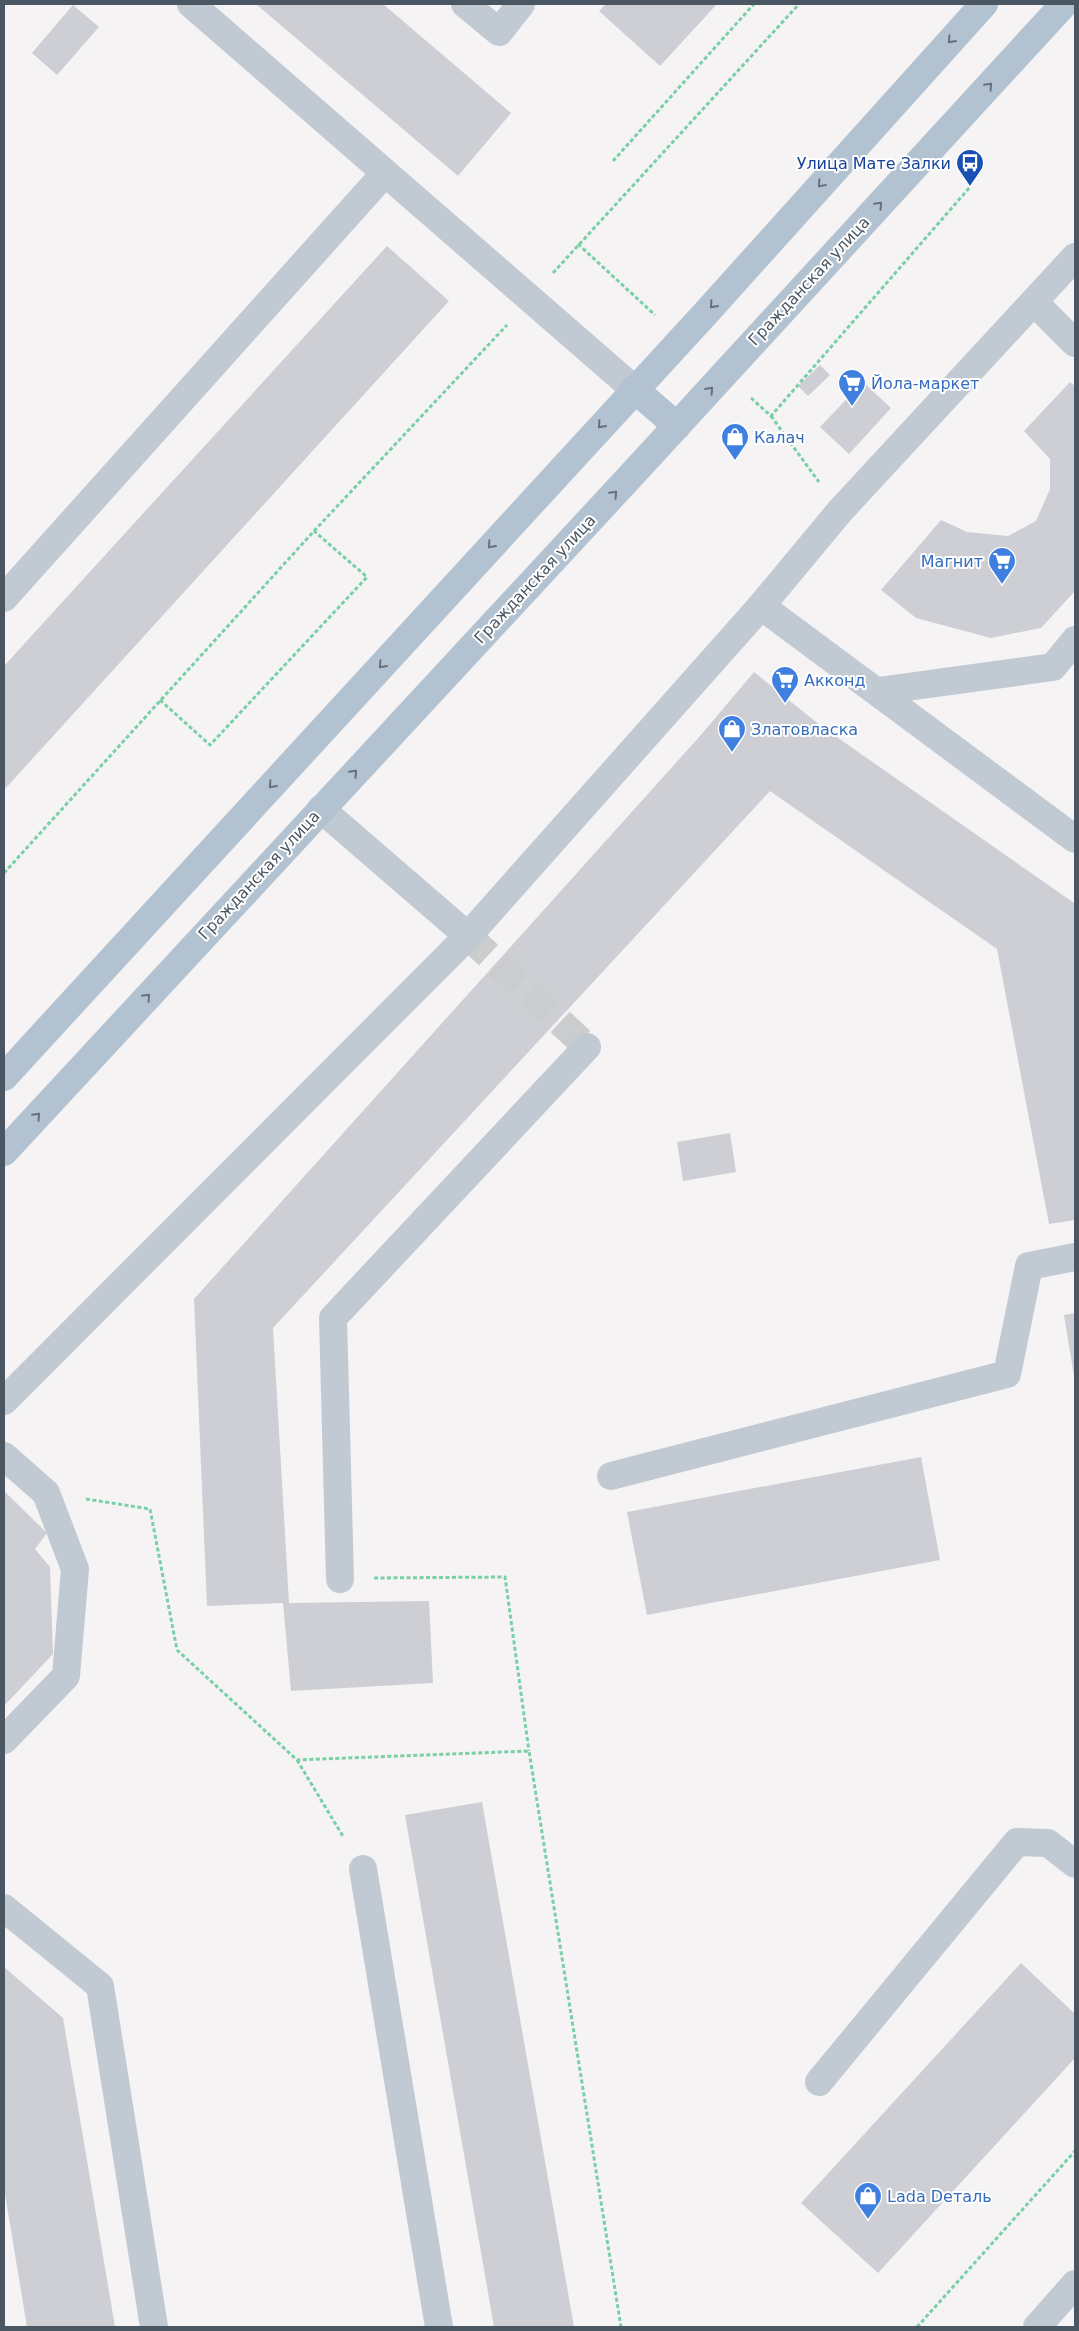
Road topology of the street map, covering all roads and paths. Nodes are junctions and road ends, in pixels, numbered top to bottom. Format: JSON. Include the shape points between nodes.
{"nodes":[{"id":1,"x":190,"y":4,"type":"edge"},
{"id":2,"x":465,"y":4,"type":"edge"},
{"id":3,"x":522,"y":4,"type":"edge"},
{"id":4,"x":754,"y":4,"type":"edge"},
{"id":5,"x":799,"y":4,"type":"edge"},
{"id":6,"x":984,"y":4,"type":"edge"},
{"id":7,"x":1064,"y":4,"type":"edge"},
{"id":8,"x":613,"y":161,"type":"dead end"},
{"id":9,"x":385,"y":173,"type":"junction"},
{"id":10,"x":970,"y":187,"type":"dead end"},
{"id":11,"x":578,"y":244,"type":"junction"},
{"id":12,"x":1075,"y":257,"type":"edge"},
{"id":13,"x":548,"y":279,"type":"dead end"},
{"id":14,"x":1034,"y":302,"type":"junction"},
{"id":15,"x":656,"y":316,"type":"dead end"},
{"id":16,"x":513,"y":319,"type":"dead end"},
{"id":17,"x":1075,"y":344,"type":"edge"},
{"id":18,"x":634,"y":389,"type":"junction"},
{"id":19,"x":748,"y":395,"type":"dead end"},
{"id":20,"x":772,"y":416,"type":"junction"},
{"id":21,"x":677,"y":426,"type":"junction"},
{"id":22,"x":840,"y":511,"type":"junction"},
{"id":23,"x":314,"y":531,"type":"junction"},
{"id":24,"x":4,"y":598,"type":"edge"},
{"id":25,"x":761,"y":606,"type":"junction"},
{"id":26,"x":1075,"y":640,"type":"edge"},
{"id":27,"x":878,"y":692,"type":"junction"},
{"id":28,"x":160,"y":700,"type":"junction"},
{"id":29,"x":320,"y":809,"type":"junction"},
{"id":30,"x":1075,"y":839,"type":"edge"},
{"id":31,"x":4,"y":873,"type":"edge"},
{"id":32,"x":468,"y":936,"type":"junction"},
{"id":33,"x":587,"y":1047,"type":"dead end"},
{"id":34,"x":4,"y":1077,"type":"edge"},
{"id":35,"x":4,"y":1152,"type":"edge"},
{"id":36,"x":1075,"y":1257,"type":"edge"},
{"id":37,"x":4,"y":1400,"type":"edge"},
{"id":38,"x":4,"y":1456,"type":"edge"},
{"id":39,"x":611,"y":1476,"type":"dead end"},
{"id":40,"x":46,"y":1493,"type":"junction"},
{"id":41,"x":340,"y":1579,"type":"joint"},
{"id":42,"x":4,"y":1740,"type":"edge"},
{"id":43,"x":529,"y":1751,"type":"junction"},
{"id":44,"x":297,"y":1760,"type":"junction"},
{"id":45,"x":1075,"y":1864,"type":"edge"},
{"id":46,"x":363,"y":1869,"type":"joint"},
{"id":47,"x":4,"y":1908,"type":"edge"},
{"id":48,"x":819,"y":2082,"type":"dead end"},
{"id":49,"x":1075,"y":2151,"type":"edge"},
{"id":50,"x":1075,"y":2284,"type":"edge"},
{"id":51,"x":154,"y":2327,"type":"edge"},
{"id":52,"x":439,"y":2327,"type":"edge"},
{"id":53,"x":621,"y":2327,"type":"edge"},
{"id":54,"x":917,"y":2327,"type":"edge"},
{"id":55,"x":1036,"y":2327,"type":"edge"}],
"edges":[{"from":1,"to":9,"type":"street"},
{"from":2,"to":3,"type":"street","via":[[499,32]]},
{"from":4,"to":8,"type":"path"},
{"from":5,"to":11,"type":"path"},
{"from":6,"to":18,"type":"main road","one_way":true},
{"from":21,"to":7,"type":"main road","name":"Гражданская улица","one_way":true},
{"from":9,"to":18,"type":"street"},
{"from":9,"to":24,"type":"street"},
{"from":10,"to":20,"type":"path"},
{"from":11,"to":13,"type":"path"},
{"from":11,"to":15,"type":"path"},
{"from":12,"to":14,"type":"street"},
{"from":14,"to":17,"type":"street"},
{"from":14,"to":22,"type":"street"},
{"from":16,"to":23,"type":"path"},
{"from":18,"to":21,"type":"main road"},
{"from":18,"to":34,"type":"main road","one_way":true},
{"from":19,"to":20,"type":"path"},
{"from":20,"to":22,"type":"path"},
{"from":29,"to":21,"type":"main road","name":"Гражданская улица","one_way":true},
{"from":22,"to":25,"type":"street"},
{"from":23,"to":28,"type":"path"},
{"from":23,"to":28,"type":"path","via":[[367,577],[210,745]]},
{"from":25,"to":27,"type":"street"},
{"from":25,"to":32,"type":"street"},
{"from":26,"to":27,"type":"street","via":[[1053,667]]},
{"from":27,"to":30,"type":"street"},
{"from":28,"to":31,"type":"path"},
{"from":29,"to":32,"type":"street"},
{"from":35,"to":29,"type":"main road","name":"Гражданская улица","one_way":true},
{"from":32,"to":37,"type":"street"},
{"from":33,"to":41,"type":"street","via":[[333,1318]]},
{"from":36,"to":39,"type":"street","via":[[1029,1266],[1007,1374]]},
{"from":38,"to":40,"type":"street"},
{"from":40,"to":42,"type":"street","via":[[74,1569],[66,1676]]},
{"from":40,"to":44,"type":"path","via":[[150,1509],[177,1650]]},
{"from":41,"to":43,"type":"path","via":[[505,1577]]},
{"from":43,"to":44,"type":"path"},
{"from":43,"to":53,"type":"path"},
{"from":44,"to":46,"type":"path"},
{"from":45,"to":48,"type":"street","via":[[1048,1843],[1018,1842]]},
{"from":46,"to":52,"type":"street"},
{"from":47,"to":51,"type":"street","via":[[100,1986]]},
{"from":49,"to":54,"type":"path"},
{"from":50,"to":55,"type":"street"}]}
